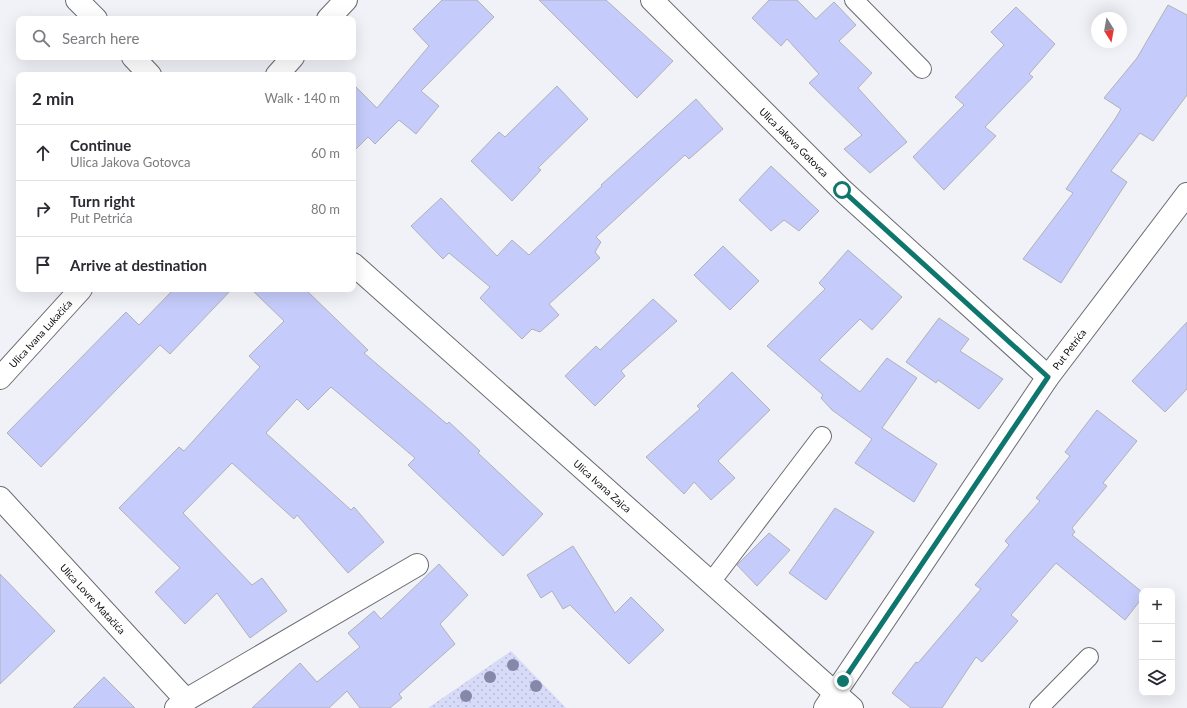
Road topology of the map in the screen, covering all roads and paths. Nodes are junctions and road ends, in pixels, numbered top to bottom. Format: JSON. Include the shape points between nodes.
{"nodes":[{"id":1,"x":77,"y":0,"type":"edge"},
{"id":2,"x":346,"y":0,"type":"edge"},
{"id":3,"x":652,"y":0,"type":"edge"},
{"id":4,"x":854,"y":0,"type":"edge"},
{"id":5,"x":93,"y":16,"type":"edge"},
{"id":6,"x":331,"y":16,"type":"edge"},
{"id":7,"x":136,"y":60,"type":"edge"},
{"id":8,"x":290,"y":60,"type":"edge"},
{"id":9,"x":922,"y":69,"type":"dead end"},
{"id":10,"x":147,"y":72,"type":"edge"},
{"id":11,"x":280,"y":72,"type":"edge"},
{"id":12,"x":1187,"y":194,"type":"edge"},
{"id":13,"x":356,"y":267,"type":"edge"},
{"id":14,"x":78,"y":292,"type":"edge"},
{"id":15,"x":1048,"y":377,"type":"junction"},
{"id":16,"x":0,"y":378,"type":"edge"},
{"id":17,"x":822,"y":436,"type":"dead end"},
{"id":18,"x":0,"y":498,"type":"edge"},
{"id":19,"x":417,"y":565,"type":"dead end"},
{"id":20,"x":711,"y":582,"type":"junction"},
{"id":21,"x":1089,"y":657,"type":"dead end"},
{"id":22,"x":830,"y":700,"type":"edge"},
{"id":23,"x":181,"y":704,"type":"edge"},
{"id":24,"x":852,"y":708,"type":"edge"},
{"id":25,"x":1039,"y":708,"type":"edge"}],
"edges":[{"from":1,"to":5,"type":"street"},
{"from":2,"to":6,"type":"street"},
{"from":3,"to":15,"type":"street","name":"Ulica Jakova Gotovca","via":[[842,190]]},
{"from":4,"to":9,"type":"lane"},
{"from":7,"to":10,"type":"street"},
{"from":8,"to":11,"type":"street"},
{"from":12,"to":15,"type":"street","name":"Put Petrića"},
{"from":13,"to":20,"type":"street","name":"Ulica Ivana Zajca"},
{"from":14,"to":16,"type":"street","name":"Ulica Ivana Lukačića"},
{"from":15,"to":22,"type":"street","name":"Put Petrića"},
{"from":17,"to":20,"type":"lane"},
{"from":18,"to":23,"type":"street","name":"Ulica Lovre Matačića"},
{"from":19,"to":23,"type":"street","name":"Ulica Lovre Matačića"},
{"from":20,"to":22,"type":"street","name":"Ulica Ivana Zajca"},
{"from":21,"to":25,"type":"lane"},
{"from":22,"to":24,"type":"street","name":"Ulica Ivana Zajca"}]}
